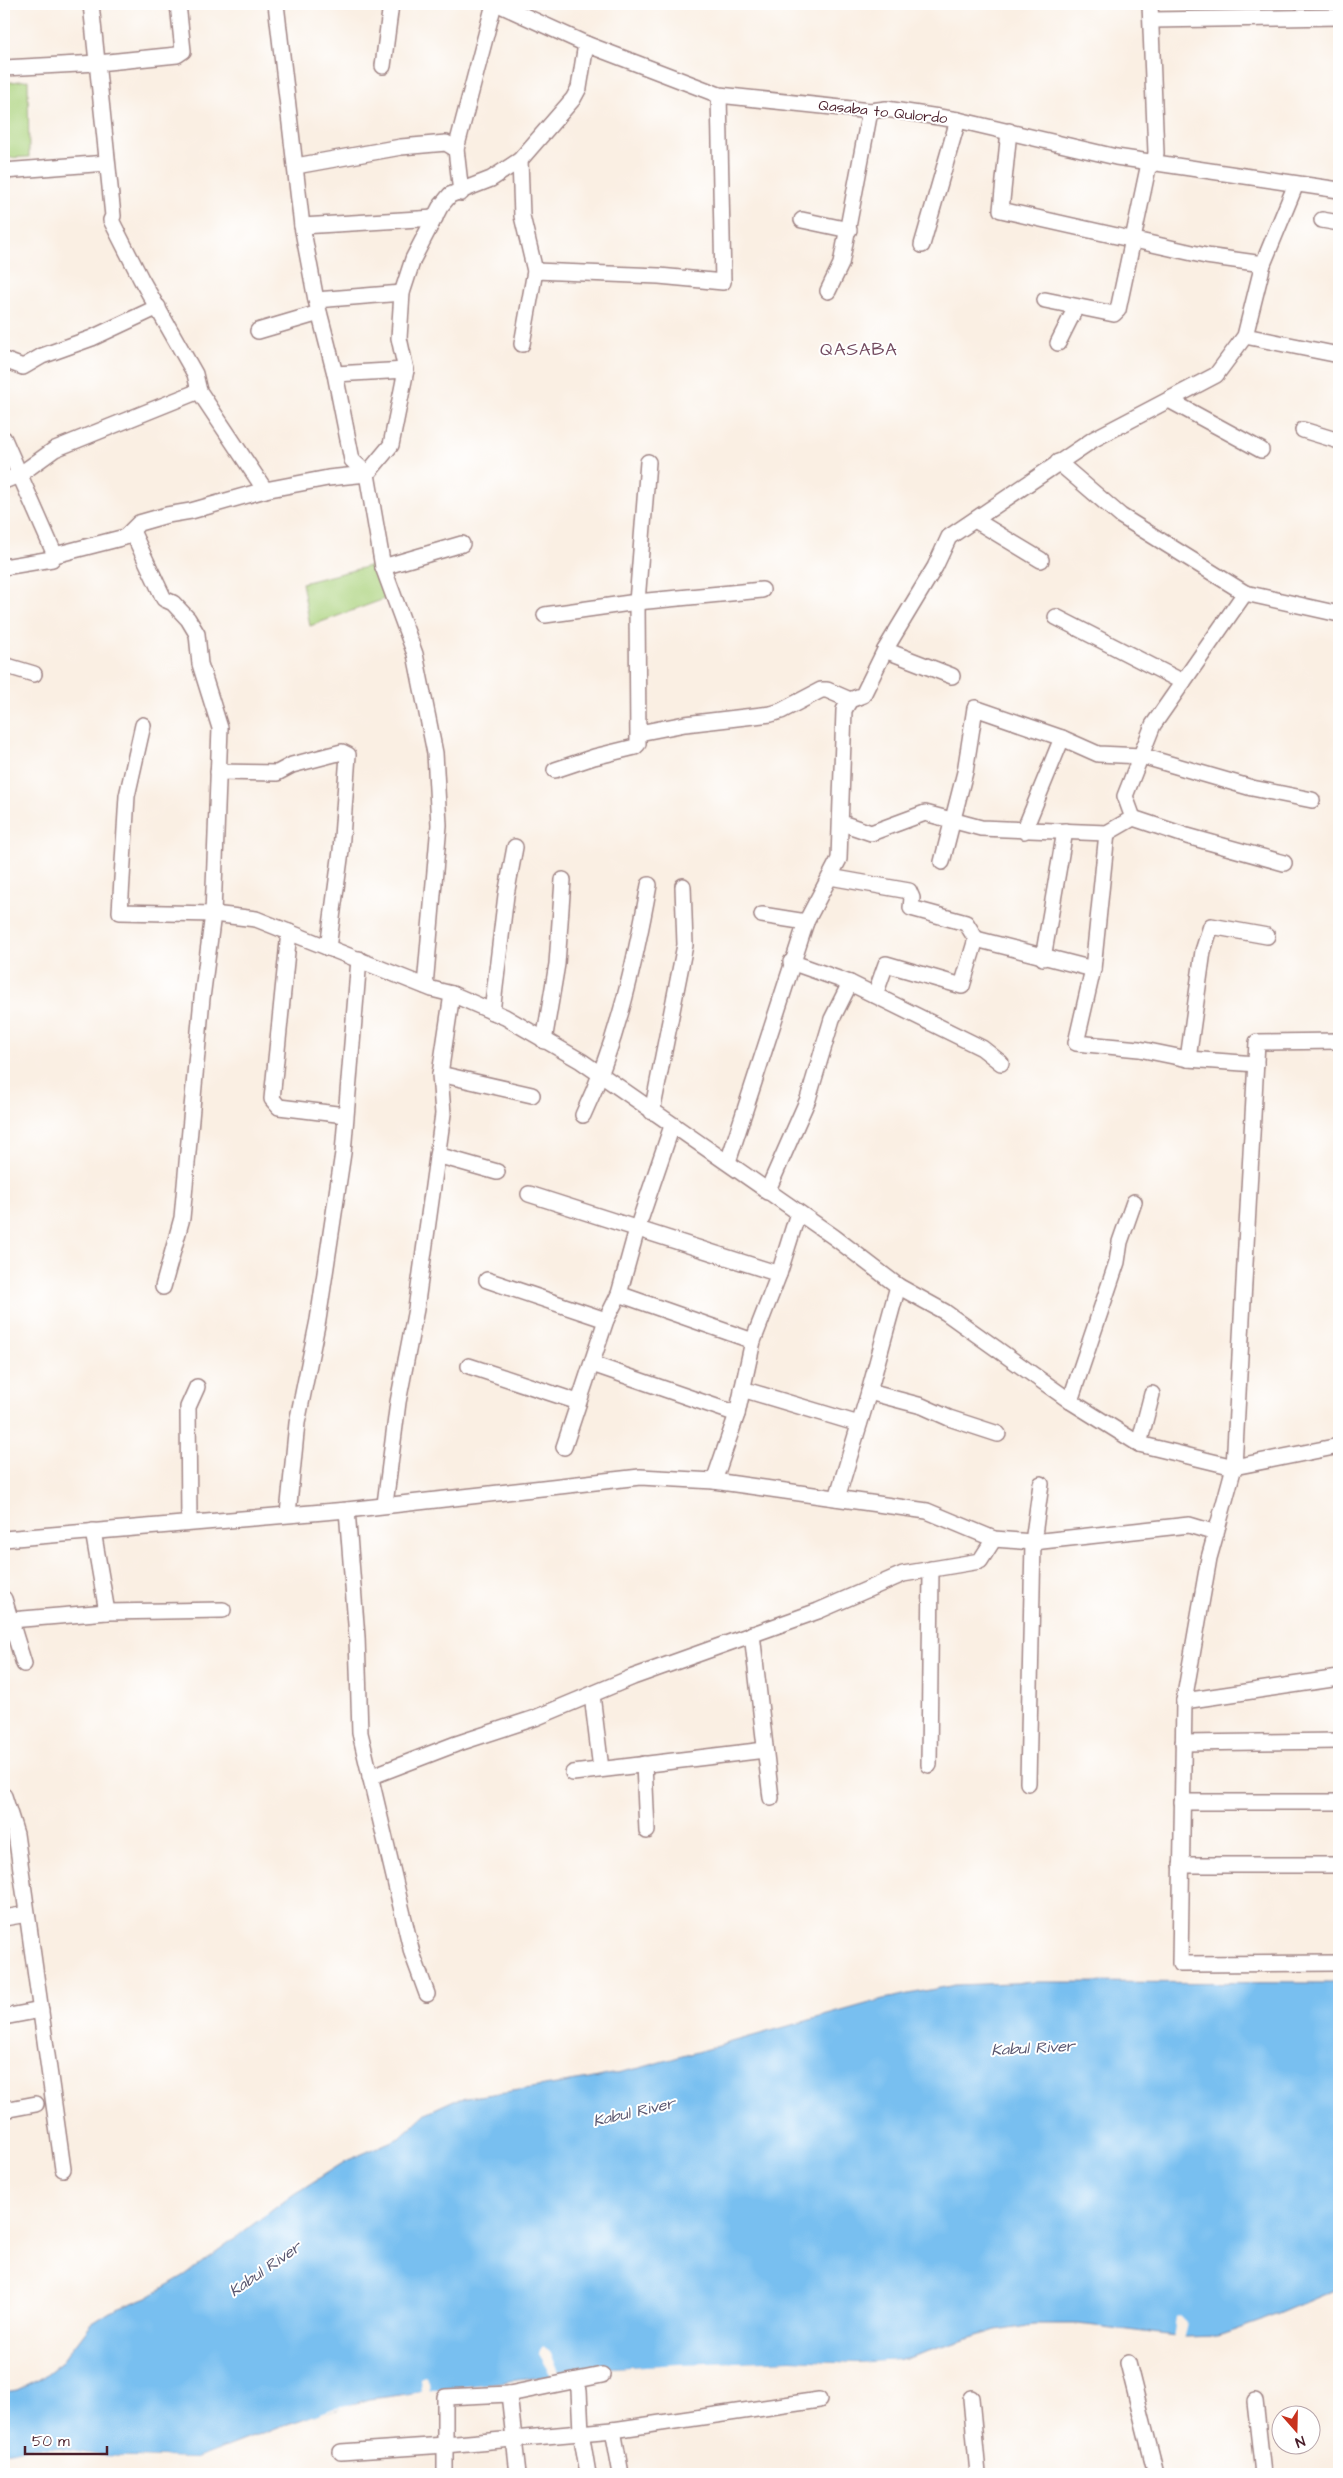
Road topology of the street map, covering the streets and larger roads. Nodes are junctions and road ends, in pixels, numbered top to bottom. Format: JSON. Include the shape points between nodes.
{"nodes":[{"id":1,"x":91,"y":4,"type":"edge"},
{"id":2,"x":178,"y":4,"type":"edge"},
{"id":3,"x":276,"y":4,"type":"edge"},
{"id":4,"x":391,"y":4,"type":"edge"},
{"id":5,"x":494,"y":4,"type":"edge"},
{"id":6,"x":498,"y":4,"type":"edge"},
{"id":7,"x":1150,"y":4,"type":"edge"},
{"id":8,"x":520,"y":8,"type":"edge"},
{"id":9,"x":1339,"y":17,"type":"edge"},
{"id":10,"x":1152,"y":20,"type":"junction"},
{"id":11,"x":586,"y":44,"type":"junction"},
{"id":12,"x":98,"y":63,"type":"junction"},
{"id":13,"x":384,"y":66,"type":"dead end"},
{"id":14,"x":4,"y":68,"type":"edge"},
{"id":15,"x":719,"y":95,"type":"junction"},
{"id":16,"x":870,"y":111,"type":"junction"},
{"id":17,"x":958,"y":120,"type":"junction"},
{"id":18,"x":1008,"y":131,"type":"junction"},
{"id":19,"x":456,"y":149,"type":"junction"},
{"id":20,"x":520,"y":160,"type":"junction"},
{"id":21,"x":107,"y":163,"type":"junction"},
{"id":22,"x":1154,"y":163,"type":"junction"},
{"id":23,"x":296,"y":166,"type":"junction"},
{"id":24,"x":4,"y":171,"type":"edge"},
{"id":25,"x":1296,"y":184,"type":"junction"},
{"id":26,"x":1339,"y":190,"type":"edge"},
{"id":27,"x":461,"y":193,"type":"junction"},
{"id":28,"x":436,"y":218,"type":"junction"},
{"id":29,"x":802,"y":220,"type":"dead end"},
{"id":30,"x":1322,"y":220,"type":"dead end"},
{"id":31,"x":1339,"y":223,"type":"edge"},
{"id":32,"x":302,"y":226,"type":"junction"},
{"id":33,"x":848,"y":230,"type":"junction"},
{"id":34,"x":1133,"y":241,"type":"junction"},
{"id":35,"x":922,"y":246,"type":"dead end"},
{"id":36,"x":1263,"y":264,"type":"junction"},
{"id":37,"x":535,"y":271,"type":"junction"},
{"id":38,"x":828,"y":291,"type":"dead end"},
{"id":39,"x":402,"y":293,"type":"junction"},
{"id":40,"x":1045,"y":300,"type":"dead end"},
{"id":41,"x":1076,"y":306,"type":"junction"},
{"id":42,"x":158,"y":307,"type":"junction"},
{"id":43,"x":318,"y":307,"type":"junction"},
{"id":44,"x":258,"y":331,"type":"dead end"},
{"id":45,"x":1244,"y":336,"type":"junction"},
{"id":46,"x":1058,"y":342,"type":"dead end"},
{"id":47,"x":522,"y":344,"type":"dead end"},
{"id":48,"x":1339,"y":355,"type":"edge"},
{"id":49,"x":4,"y":360,"type":"edge"},
{"id":50,"x":406,"y":370,"type":"junction"},
{"id":51,"x":335,"y":374,"type":"junction"},
{"id":52,"x":199,"y":391,"type":"junction"},
{"id":53,"x":1169,"y":400,"type":"junction"},
{"id":54,"x":1303,"y":430,"type":"dead end"},
{"id":55,"x":4,"y":439,"type":"edge"},
{"id":56,"x":1339,"y":441,"type":"edge"},
{"id":57,"x":1261,"y":450,"type":"dead end"},
{"id":58,"x":648,"y":462,"type":"dead end"},
{"id":59,"x":1058,"y":462,"type":"junction"},
{"id":60,"x":367,"y":474,"type":"junction"},
{"id":61,"x":19,"y":475,"type":"junction"},
{"id":62,"x":4,"y":481,"type":"edge"},
{"id":63,"x":266,"y":490,"type":"junction"},
{"id":64,"x":975,"y":520,"type":"junction"},
{"id":65,"x":132,"y":530,"type":"junction"},
{"id":66,"x":462,"y":544,"type":"dead end"},
{"id":67,"x":55,"y":555,"type":"junction"},
{"id":68,"x":1041,"y":560,"type":"dead end"},
{"id":69,"x":4,"y":567,"type":"edge"},
{"id":70,"x":383,"y":567,"type":"junction"},
{"id":71,"x":762,"y":590,"type":"dead end"},
{"id":72,"x":1245,"y":593,"type":"junction"},
{"id":73,"x":637,"y":602,"type":"junction"},
{"id":74,"x":1339,"y":614,"type":"edge"},
{"id":75,"x":545,"y":615,"type":"dead end"},
{"id":76,"x":1056,"y":617,"type":"dead end"},
{"id":77,"x":885,"y":650,"type":"junction"},
{"id":78,"x":4,"y":665,"type":"edge"},
{"id":79,"x":34,"y":674,"type":"dead end"},
{"id":80,"x":952,"y":676,"type":"dead end"},
{"id":81,"x":1183,"y":682,"type":"junction"},
{"id":82,"x":850,"y":700,"type":"junction"},
{"id":83,"x":143,"y":725,"type":"dead end"},
{"id":84,"x":639,"y":733,"type":"junction"},
{"id":85,"x":1062,"y":738,"type":"junction"},
{"id":86,"x":1142,"y":756,"type":"junction"},
{"id":87,"x":555,"y":770,"type":"dead end"},
{"id":88,"x":218,"y":772,"type":"junction"},
{"id":89,"x":1312,"y":800,"type":"dead end"},
{"id":90,"x":1133,"y":818,"type":"junction"},
{"id":91,"x":953,"y":820,"type":"junction"},
{"id":92,"x":842,"y":823,"type":"junction"},
{"id":93,"x":1024,"y":830,"type":"junction"},
{"id":94,"x":1065,"y":831,"type":"junction"},
{"id":95,"x":1107,"y":833,"type":"junction"},
{"id":96,"x":515,"y":847,"type":"dead end"},
{"id":97,"x":942,"y":862,"type":"dead end"},
{"id":98,"x":1284,"y":863,"type":"dead end"},
{"id":99,"x":830,"y":877,"type":"junction"},
{"id":100,"x":562,"y":880,"type":"dead end"},
{"id":101,"x":649,"y":885,"type":"dead end"},
{"id":102,"x":683,"y":886,"type":"dead end"},
{"id":103,"x":213,"y":914,"type":"junction"},
{"id":104,"x":762,"y":915,"type":"dead end"},
{"id":105,"x":806,"y":922,"type":"junction"},
{"id":106,"x":289,"y":932,"type":"junction"},
{"id":107,"x":1267,"y":936,"type":"dead end"},
{"id":108,"x":976,"y":939,"type":"junction"},
{"id":109,"x":328,"y":948,"type":"junction"},
{"id":110,"x":1043,"y":958,"type":"junction"},
{"id":111,"x":359,"y":959,"type":"junction"},
{"id":112,"x":791,"y":962,"type":"junction"},
{"id":113,"x":1093,"y":969,"type":"junction"},
{"id":114,"x":850,"y":983,"type":"junction"},
{"id":115,"x":425,"y":986,"type":"junction"},
{"id":116,"x":452,"y":994,"type":"junction"},
{"id":117,"x":875,"y":995,"type":"junction"},
{"id":118,"x":492,"y":1012,"type":"junction"},
{"id":119,"x":544,"y":1041,"type":"junction"},
{"id":120,"x":1339,"y":1041,"type":"edge"},
{"id":121,"x":1188,"y":1059,"type":"junction"},
{"id":122,"x":1001,"y":1063,"type":"dead end"},
{"id":123,"x":1256,"y":1064,"type":"junction"},
{"id":124,"x":440,"y":1074,"type":"junction"},
{"id":125,"x":601,"y":1076,"type":"junction"},
{"id":126,"x":532,"y":1094,"type":"dead end"},
{"id":127,"x":652,"y":1112,"type":"junction"},
{"id":128,"x":345,"y":1115,"type":"junction"},
{"id":129,"x":584,"y":1115,"type":"dead end"},
{"id":130,"x":672,"y":1126,"type":"junction"},
{"id":131,"x":437,"y":1155,"type":"junction"},
{"id":132,"x":728,"y":1162,"type":"junction"},
{"id":133,"x":497,"y":1172,"type":"dead end"},
{"id":134,"x":767,"y":1192,"type":"junction"},
{"id":135,"x":529,"y":1194,"type":"dead end"},
{"id":136,"x":1134,"y":1202,"type":"dead end"},
{"id":137,"x":798,"y":1213,"type":"junction"},
{"id":138,"x":637,"y":1228,"type":"junction"},
{"id":139,"x":779,"y":1274,"type":"junction"},
{"id":140,"x":487,"y":1280,"type":"dead end"},
{"id":141,"x":898,"y":1286,"type":"junction"},
{"id":142,"x":163,"y":1287,"type":"dead end"},
{"id":143,"x":620,"y":1294,"type":"junction"},
{"id":144,"x":606,"y":1320,"type":"junction"},
{"id":145,"x":753,"y":1341,"type":"junction"},
{"id":146,"x":592,"y":1364,"type":"junction"},
{"id":147,"x":469,"y":1366,"type":"dead end"},
{"id":148,"x":197,"y":1387,"type":"dead end"},
{"id":149,"x":742,"y":1389,"type":"junction"},
{"id":150,"x":869,"y":1392,"type":"junction"},
{"id":151,"x":1152,"y":1394,"type":"dead end"},
{"id":152,"x":1070,"y":1401,"type":"junction"},
{"id":153,"x":578,"y":1402,"type":"junction"},
{"id":154,"x":737,"y":1414,"type":"junction"},
{"id":155,"x":859,"y":1424,"type":"junction"},
{"id":156,"x":998,"y":1434,"type":"dead end"},
{"id":157,"x":1139,"y":1444,"type":"junction"},
{"id":158,"x":1339,"y":1446,"type":"edge"},
{"id":159,"x":564,"y":1447,"type":"dead end"},
{"id":160,"x":1234,"y":1467,"type":"junction"},
{"id":161,"x":714,"y":1481,"type":"junction"},
{"id":162,"x":1041,"y":1484,"type":"dead end"},
{"id":163,"x":836,"y":1498,"type":"junction"},
{"id":164,"x":385,"y":1504,"type":"junction"},
{"id":165,"x":347,"y":1510,"type":"junction"},
{"id":166,"x":288,"y":1514,"type":"junction"},
{"id":167,"x":188,"y":1522,"type":"junction"},
{"id":168,"x":93,"y":1530,"type":"junction"},
{"id":169,"x":1216,"y":1533,"type":"junction"},
{"id":170,"x":994,"y":1538,"type":"junction"},
{"id":171,"x":4,"y":1539,"type":"edge"},
{"id":172,"x":1034,"y":1542,"type":"junction"},
{"id":173,"x":931,"y":1569,"type":"junction"},
{"id":174,"x":4,"y":1599,"type":"edge"},
{"id":175,"x":224,"y":1610,"type":"dead end"},
{"id":176,"x":108,"y":1612,"type":"junction"},
{"id":177,"x":11,"y":1620,"type":"junction"},
{"id":178,"x":752,"y":1634,"type":"junction"},
{"id":179,"x":24,"y":1664,"type":"dead end"},
{"id":180,"x":1339,"y":1678,"type":"edge"},
{"id":181,"x":592,"y":1695,"type":"junction"},
{"id":182,"x":1184,"y":1701,"type":"junction"},
{"id":183,"x":1339,"y":1742,"type":"edge"},
{"id":184,"x":1183,"y":1743,"type":"junction"},
{"id":185,"x":765,"y":1750,"type":"junction"},
{"id":186,"x":644,"y":1764,"type":"junction"},
{"id":187,"x":929,"y":1765,"type":"dead end"},
{"id":188,"x":601,"y":1769,"type":"junction"},
{"id":189,"x":573,"y":1773,"type":"dead end"},
{"id":190,"x":370,"y":1777,"type":"junction"},
{"id":191,"x":1028,"y":1783,"type":"dead end"},
{"id":192,"x":4,"y":1796,"type":"edge"},
{"id":193,"x":771,"y":1798,"type":"dead end"},
{"id":194,"x":1182,"y":1802,"type":"junction"},
{"id":195,"x":1339,"y":1802,"type":"edge"},
{"id":196,"x":647,"y":1831,"type":"dead end"},
{"id":197,"x":1181,"y":1865,"type":"junction"},
{"id":198,"x":1339,"y":1865,"type":"edge"},
{"id":199,"x":27,"y":1914,"type":"junction"},
{"id":200,"x":4,"y":1918,"type":"edge"},
{"id":201,"x":1339,"y":1963,"type":"edge"},
{"id":202,"x":427,"y":1994,"type":"dead end"},
{"id":203,"x":41,"y":2010,"type":"junction"},
{"id":204,"x":4,"y":2017,"type":"edge"},
{"id":205,"x":36,"y":2104,"type":"dead end"},
{"id":206,"x":4,"y":2110,"type":"edge"},
{"id":207,"x":63,"y":2169,"type":"dead end"},
{"id":208,"x":1128,"y":2363,"type":"dead end"},
{"id":209,"x":602,"y":2375,"type":"dead end"},
{"id":210,"x":579,"y":2390,"type":"dead end"},
{"id":211,"x":509,"y":2394,"type":"junction"},
{"id":212,"x":971,"y":2398,"type":"dead end"},
{"id":213,"x":819,"y":2400,"type":"dead end"},
{"id":214,"x":1255,"y":2401,"type":"dead end"},
{"id":215,"x":613,"y":2430,"type":"junction"},
{"id":216,"x":582,"y":2432,"type":"junction"},
{"id":217,"x":513,"y":2438,"type":"junction"},
{"id":218,"x":445,"y":2445,"type":"junction"},
{"id":219,"x":341,"y":2452,"type":"dead end"},
{"id":220,"x":445,"y":2474,"type":"edge"},
{"id":221,"x":518,"y":2474,"type":"edge"},
{"id":222,"x":588,"y":2474,"type":"edge"},
{"id":223,"x":621,"y":2474,"type":"edge"},
{"id":224,"x":978,"y":2474,"type":"edge"},
{"id":225,"x":1156,"y":2474,"type":"edge"},
{"id":226,"x":1263,"y":2474,"type":"edge"}],
"edges":[{"from":1,"to":12,"type":"street"},
{"from":2,"to":12,"type":"street","via":[[183,51],[177,55]]},
{"from":3,"to":23,"type":"street"},
{"from":4,"to":13,"type":"street"},
{"from":5,"to":19,"type":"street"},
{"from":6,"to":8,"type":"street","name":"Qasaba to Qulordo"},
{"from":7,"to":10,"type":"street"},
{"from":8,"to":11,"type":"street","name":"Qasaba to Qulordo"},
{"from":9,"to":10,"type":"street"},
{"from":10,"to":22,"type":"street"},
{"from":11,"to":15,"type":"street","name":"Qasaba to Qulordo"},
{"from":11,"to":20,"type":"street","via":[[579,88]]},
{"from":12,"to":14,"type":"street"},
{"from":12,"to":21,"type":"street"},
{"from":15,"to":16,"type":"street","name":"Qasaba to Qulordo"},
{"from":15,"to":37,"type":"street","via":[[723,282]]},
{"from":16,"to":17,"type":"street","name":"Qasaba to Qulordo","via":[[886,109]]},
{"from":16,"to":33,"type":"street"},
{"from":17,"to":18,"type":"street","name":"Qasaba to Qulordo"},
{"from":17,"to":35,"type":"street"},
{"from":18,"to":22,"type":"street","name":"Qasaba to Qulordo"},
{"from":18,"to":34,"type":"street","via":[[1001,210]]},
{"from":19,"to":23,"type":"street","via":[[446,143],[401,147]]},
{"from":19,"to":27,"type":"street"},
{"from":20,"to":27,"type":"street"},
{"from":20,"to":37,"type":"street","via":[[522,216]]},
{"from":21,"to":24,"type":"street"},
{"from":21,"to":42,"type":"street","via":[[111,220]]},
{"from":22,"to":25,"type":"street","name":"Qasaba to Qulordo"},
{"from":22,"to":34,"type":"street","via":[[1148,168]]},
{"from":23,"to":32,"type":"street"},
{"from":25,"to":26,"type":"street","name":"Qasaba to Qulordo"},
{"from":25,"to":36,"type":"street"},
{"from":27,"to":28,"type":"street","via":[[450,195]]},
{"from":28,"to":32,"type":"street"},
{"from":28,"to":39,"type":"street","via":[[413,258]]},
{"from":29,"to":33,"type":"street"},
{"from":30,"to":31,"type":"street"},
{"from":32,"to":43,"type":"street"},
{"from":33,"to":38,"type":"street","via":[[841,264]]},
{"from":34,"to":36,"type":"street"},
{"from":34,"to":41,"type":"street","via":[[1117,313]]},
{"from":36,"to":45,"type":"street"},
{"from":37,"to":47,"type":"street"},
{"from":39,"to":43,"type":"street"},
{"from":39,"to":50,"type":"street","via":[[398,338]]},
{"from":40,"to":41,"type":"street"},
{"from":41,"to":46,"type":"street"},
{"from":42,"to":49,"type":"street","via":[[23,367]]},
{"from":42,"to":52,"type":"street","via":[[195,374]]},
{"from":43,"to":44,"type":"street"},
{"from":43,"to":51,"type":"street"},
{"from":45,"to":48,"type":"street"},
{"from":45,"to":53,"type":"street","via":[[1216,375]]},
{"from":50,"to":51,"type":"street"},
{"from":50,"to":60,"type":"street","via":[[390,446]]},
{"from":51,"to":60,"type":"street","via":[[352,460]]},
{"from":52,"to":61,"type":"street","via":[[55,449]]},
{"from":52,"to":63,"type":"street"},
{"from":53,"to":57,"type":"street"},
{"from":53,"to":59,"type":"street","via":[[1094,439]]},
{"from":54,"to":56,"type":"street"},
{"from":55,"to":61,"type":"street"},
{"from":58,"to":73,"type":"street"},
{"from":59,"to":64,"type":"street"},
{"from":59,"to":72,"type":"street","via":[[1121,516]]},
{"from":60,"to":63,"type":"street"},
{"from":60,"to":70,"type":"street"},
{"from":61,"to":62,"type":"street"},
{"from":61,"to":67,"type":"street"},
{"from":63,"to":65,"type":"street","via":[[139,523]]},
{"from":64,"to":68,"type":"street"},
{"from":64,"to":77,"type":"street","via":[[950,537]]},
{"from":65,"to":67,"type":"street","via":[[125,537]]},
{"from":65,"to":88,"type":"street","via":[[164,598],[188,619],[197,634],[200,664],[220,728]]},
{"from":66,"to":70,"type":"street"},
{"from":67,"to":69,"type":"street","via":[[52,559]]},
{"from":70,"to":115,"type":"street","via":[[415,654],[434,753],[438,825]]},
{"from":71,"to":73,"type":"street"},
{"from":72,"to":74,"type":"street"},
{"from":72,"to":81,"type":"street"},
{"from":73,"to":75,"type":"street"},
{"from":73,"to":84,"type":"street"},
{"from":76,"to":81,"type":"street"},
{"from":77,"to":80,"type":"street"},
{"from":77,"to":82,"type":"street","via":[[863,695]]},
{"from":78,"to":79,"type":"street"},
{"from":81,"to":86,"type":"street","via":[[1153,725]]},
{"from":82,"to":84,"type":"street","via":[[821,690],[771,714]]},
{"from":82,"to":92,"type":"street","via":[[844,710]]},
{"from":83,"to":103,"type":"street","via":[[127,796],[120,912]]},
{"from":84,"to":87,"type":"street","via":[[637,746]]},
{"from":85,"to":86,"type":"street","via":[[1098,754]]},
{"from":85,"to":91,"type":"street","via":[[975,708],[965,772]]},
{"from":85,"to":93,"type":"street"},
{"from":86,"to":89,"type":"street","via":[[1252,788]]},
{"from":86,"to":90,"type":"street","via":[[1125,796]]},
{"from":88,"to":103,"type":"street"},
{"from":88,"to":109,"type":"street","via":[[277,772],[342,752],[348,756],[341,851]]},
{"from":90,"to":95,"type":"street"},
{"from":90,"to":98,"type":"street"},
{"from":91,"to":92,"type":"street","via":[[925,813],[870,833]]},
{"from":91,"to":93,"type":"street","via":[[981,828]]},
{"from":91,"to":97,"type":"street"},
{"from":92,"to":99,"type":"street","via":[[839,859]]},
{"from":93,"to":94,"type":"street"},
{"from":94,"to":95,"type":"street"},
{"from":94,"to":110,"type":"street"},
{"from":95,"to":113,"type":"street"},
{"from":96,"to":118,"type":"street"},
{"from":99,"to":105,"type":"street"},
{"from":99,"to":108,"type":"street","via":[[909,890],[911,908],[966,922]]},
{"from":100,"to":119,"type":"street","via":[[557,964]]},
{"from":101,"to":125,"type":"street","via":[[637,949]]},
{"from":102,"to":127,"type":"street","via":[[685,945]]},
{"from":103,"to":106,"type":"street","via":[[256,919]]},
{"from":103,"to":142,"type":"street","via":[[182,1218]]},
{"from":104,"to":105,"type":"street"},
{"from":105,"to":112,"type":"street"},
{"from":106,"to":109,"type":"street"},
{"from":106,"to":128,"type":"street","via":[[272,1100],[279,1107]]},
{"from":107,"to":121,"type":"street","via":[[1210,926],[1203,951]]},
{"from":108,"to":110,"type":"street"},
{"from":108,"to":117,"type":"street","via":[[962,986],[886,964]]},
{"from":109,"to":111,"type":"street"},
{"from":110,"to":113,"type":"street"},
{"from":111,"to":115,"type":"street"},
{"from":111,"to":128,"type":"street"},
{"from":112,"to":114,"type":"street"},
{"from":112,"to":132,"type":"street"},
{"from":113,"to":121,"type":"street","via":[[1076,1043],[1139,1049]]},
{"from":114,"to":117,"type":"street"},
{"from":114,"to":134,"type":"street","via":[[832,1019],[808,1099]]},
{"from":115,"to":116,"type":"street"},
{"from":116,"to":118,"type":"street"},
{"from":116,"to":124,"type":"street"},
{"from":117,"to":122,"type":"street","via":[[982,1048]]},
{"from":118,"to":119,"type":"street"},
{"from":119,"to":125,"type":"street"},
{"from":120,"to":123,"type":"street","via":[[1257,1042]]},
{"from":121,"to":123,"type":"street"},
{"from":123,"to":160,"type":"street"},
{"from":124,"to":126,"type":"street"},
{"from":124,"to":131,"type":"street","via":[[442,1114]]},
{"from":125,"to":127,"type":"street"},
{"from":125,"to":129,"type":"street"},
{"from":127,"to":130,"type":"street"},
{"from":128,"to":166,"type":"street","via":[[344,1153],[318,1320],[296,1423]]},
{"from":130,"to":132,"type":"street"},
{"from":130,"to":138,"type":"street"},
{"from":131,"to":133,"type":"street"},
{"from":131,"to":164,"type":"street"},
{"from":132,"to":134,"type":"street"},
{"from":134,"to":137,"type":"street"},
{"from":135,"to":138,"type":"street"},
{"from":136,"to":152,"type":"street"},
{"from":137,"to":139,"type":"street"},
{"from":137,"to":141,"type":"street"},
{"from":138,"to":139,"type":"street"},
{"from":138,"to":143,"type":"street"},
{"from":139,"to":145,"type":"street"},
{"from":140,"to":144,"type":"street"},
{"from":141,"to":150,"type":"street"},
{"from":141,"to":152,"type":"street","via":[[961,1322]]},
{"from":143,"to":144,"type":"street"},
{"from":143,"to":145,"type":"street"},
{"from":144,"to":146,"type":"street"},
{"from":145,"to":149,"type":"street"},
{"from":146,"to":153,"type":"street"},
{"from":146,"to":154,"type":"street"},
{"from":147,"to":153,"type":"street"},
{"from":148,"to":167,"type":"street","via":[[188,1407]]},
{"from":149,"to":154,"type":"street"},
{"from":149,"to":155,"type":"street"},
{"from":150,"to":155,"type":"street"},
{"from":150,"to":156,"type":"street","via":[[922,1406]]},
{"from":151,"to":157,"type":"street"},
{"from":152,"to":157,"type":"street"},
{"from":153,"to":159,"type":"street"},
{"from":154,"to":161,"type":"street"},
{"from":155,"to":163,"type":"street"},
{"from":157,"to":160,"type":"street"},
{"from":158,"to":160,"type":"street"},
{"from":160,"to":169,"type":"street"},
{"from":161,"to":163,"type":"street"},
{"from":161,"to":164,"type":"street","via":[[640,1477]]},
{"from":162,"to":172,"type":"street"},
{"from":163,"to":170,"type":"street","via":[[927,1511]]},
{"from":164,"to":165,"type":"street"},
{"from":165,"to":166,"type":"street"},
{"from":165,"to":190,"type":"street","via":[[357,1637],[360,1733]]},
{"from":166,"to":167,"type":"street"},
{"from":167,"to":168,"type":"street"},
{"from":168,"to":171,"type":"street"},
{"from":168,"to":176,"type":"street"},
{"from":169,"to":172,"type":"street","via":[[1189,1525]]},
{"from":169,"to":182,"type":"street"},
{"from":170,"to":172,"type":"street"},
{"from":170,"to":173,"type":"street","via":[[980,1560]]},
{"from":172,"to":191,"type":"street"},
{"from":173,"to":178,"type":"street","via":[[903,1574],[818,1611]]},
{"from":173,"to":187,"type":"street"},
{"from":174,"to":177,"type":"street"},
{"from":175,"to":176,"type":"street"},
{"from":176,"to":177,"type":"street"},
{"from":177,"to":179,"type":"street"},
{"from":178,"to":181,"type":"street"},
{"from":178,"to":185,"type":"street"},
{"from":180,"to":182,"type":"street"},
{"from":181,"to":188,"type":"street"},
{"from":181,"to":190,"type":"street"},
{"from":182,"to":184,"type":"street"},
{"from":183,"to":184,"type":"street"},
{"from":184,"to":194,"type":"street"},
{"from":185,"to":186,"type":"street"},
{"from":185,"to":193,"type":"street"},
{"from":186,"to":188,"type":"street"},
{"from":186,"to":196,"type":"street"},
{"from":188,"to":189,"type":"street"},
{"from":190,"to":202,"type":"street","via":[[412,1953]]},
{"from":192,"to":199,"type":"street","via":[[16,1834]]},
{"from":194,"to":195,"type":"street"},
{"from":194,"to":197,"type":"street"},
{"from":197,"to":198,"type":"street"},
{"from":197,"to":201,"type":"street","via":[[1180,1964]]},
{"from":199,"to":200,"type":"street"},
{"from":199,"to":203,"type":"street"},
{"from":203,"to":204,"type":"street"},
{"from":203,"to":207,"type":"street"},
{"from":205,"to":206,"type":"street"},
{"from":208,"to":225,"type":"street"},
{"from":209,"to":211,"type":"street"},
{"from":210,"to":216,"type":"street"},
{"from":211,"to":217,"type":"street"},
{"from":211,"to":218,"type":"street","via":[[445,2397]]},
{"from":212,"to":224,"type":"street"},
{"from":213,"to":215,"type":"street"},
{"from":214,"to":226,"type":"street"},
{"from":215,"to":216,"type":"street"},
{"from":215,"to":223,"type":"street"},
{"from":216,"to":217,"type":"street"},
{"from":216,"to":222,"type":"street"},
{"from":217,"to":218,"type":"street"},
{"from":217,"to":221,"type":"street"},
{"from":218,"to":219,"type":"street"},
{"from":218,"to":220,"type":"street"}]}
